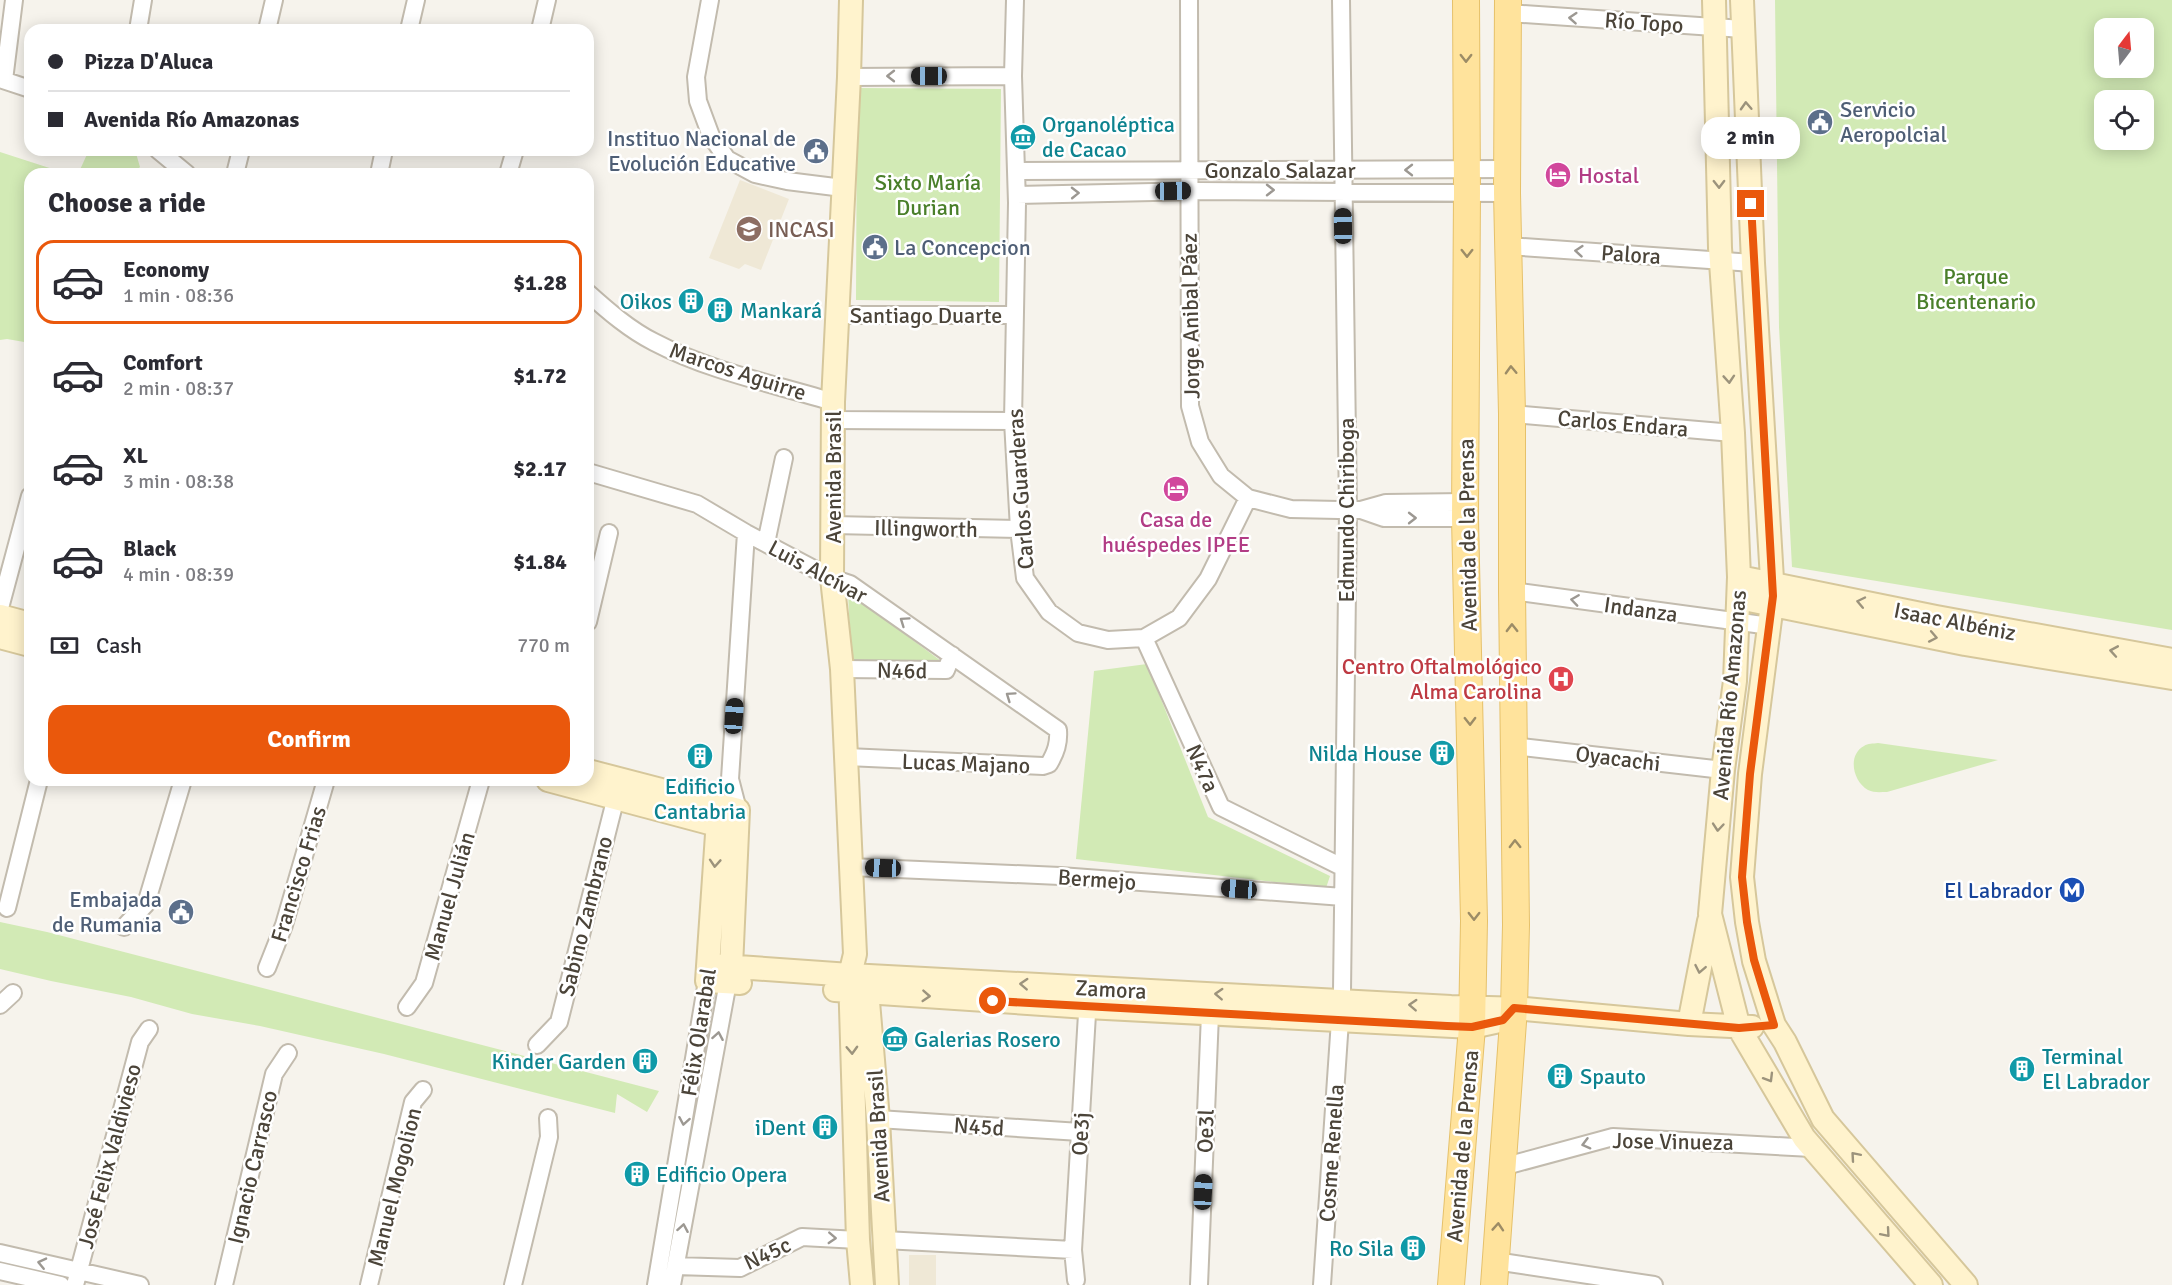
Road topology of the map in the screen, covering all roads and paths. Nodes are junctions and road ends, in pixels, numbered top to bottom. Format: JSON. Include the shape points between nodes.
{"nodes":[{"id":1,"x":14,"y":0,"type":"edge"},
{"id":2,"x":143,"y":0,"type":"edge"},
{"id":3,"x":274,"y":0,"type":"edge"},
{"id":4,"x":416,"y":0,"type":"edge"},
{"id":5,"x":547,"y":0,"type":"edge"},
{"id":6,"x":710,"y":0,"type":"edge"},
{"id":7,"x":851,"y":0,"type":"edge"},
{"id":8,"x":1015,"y":0,"type":"edge"},
{"id":9,"x":1189,"y":0,"type":"edge"},
{"id":10,"x":1341,"y":0,"type":"edge"},
{"id":11,"x":1466,"y":0,"type":"edge"},
{"id":12,"x":1714,"y":0,"type":"edge"},
{"id":13,"x":1742,"y":0,"type":"edge"},
{"id":14,"x":1508,"y":7,"type":"edge"},
{"id":15,"x":139,"y":24,"type":"edge"},
{"id":16,"x":268,"y":24,"type":"edge"},
{"id":17,"x":410,"y":24,"type":"edge"},
{"id":18,"x":541,"y":24,"type":"edge"},
{"id":19,"x":1715,"y":27,"type":"junction"},
{"id":20,"x":1743,"y":29,"type":"junction"},
{"id":21,"x":1013,"y":76,"type":"junction"},
{"id":22,"x":849,"y":77,"type":"junction"},
{"id":23,"x":2,"y":80,"type":"edge"},
{"id":24,"x":24,"y":87,"type":"edge"},
{"id":25,"x":165,"y":156,"type":"edge"},
{"id":26,"x":180,"y":168,"type":"edge"},
{"id":27,"x":1343,"y":170,"type":"junction"},
{"id":28,"x":1017,"y":171,"type":"junction"},
{"id":29,"x":1189,"y":171,"type":"junction"},
{"id":30,"x":1467,"y":181,"type":"junction"},
{"id":31,"x":1507,"y":181,"type":"junction"},
{"id":32,"x":843,"y":188,"type":"junction"},
{"id":33,"x":1342,"y":190,"type":"junction"},
{"id":34,"x":1189,"y":191,"type":"junction"},
{"id":35,"x":1017,"y":195,"type":"junction"},
{"id":36,"x":1508,"y":246,"type":"junction"},
{"id":37,"x":1721,"y":261,"type":"junction"},
{"id":38,"x":1753,"y":263,"type":"junction"},
{"id":39,"x":594,"y":299,"type":"edge"},
{"id":40,"x":838,"y":315,"type":"junction"},
{"id":41,"x":1015,"y":315,"type":"junction"},
{"id":42,"x":833,"y":411,"type":"junction"},
{"id":43,"x":1512,"y":414,"type":"junction"},
{"id":44,"x":1013,"y":421,"type":"junction"},
{"id":45,"x":1733,"y":433,"type":"junction"},
{"id":46,"x":784,"y":458,"type":"dead end"},
{"id":47,"x":594,"y":474,"type":"edge"},
{"id":48,"x":1248,"y":498,"type":"junction"},
{"id":49,"x":1354,"y":510,"type":"junction"},
{"id":50,"x":1465,"y":510,"type":"junction"},
{"id":51,"x":24,"y":518,"type":"edge"},
{"id":52,"x":833,"y":525,"type":"junction"},
{"id":53,"x":1019,"y":529,"type":"junction"},
{"id":54,"x":609,"y":533,"type":"dead end"},
{"id":55,"x":746,"y":533,"type":"junction"},
{"id":56,"x":766,"y":543,"type":"junction"},
{"id":57,"x":832,"y":578,"type":"junction"},
{"id":58,"x":1739,"y":587,"type":"junction"},
{"id":59,"x":1512,"y":591,"type":"junction"},
{"id":60,"x":594,"y":597,"type":"edge"},
{"id":61,"x":1772,"y":605,"type":"junction"},
{"id":62,"x":0,"y":608,"type":"edge"},
{"id":63,"x":0,"y":616,"type":"edge"},
{"id":64,"x":24,"y":622,"type":"edge"},
{"id":65,"x":1737,"y":623,"type":"junction"},
{"id":66,"x":0,"y":637,"type":"edge"},
{"id":67,"x":1144,"y":638,"type":"junction"},
{"id":68,"x":24,"y":643,"type":"edge"},
{"id":69,"x":952,"y":655,"type":"junction"},
{"id":70,"x":2157,"y":663,"type":"edge"},
{"id":71,"x":842,"y":669,"type":"junction"},
{"id":72,"x":2172,"y":678,"type":"edge"},
{"id":73,"x":1058,"y":730,"type":"joint"},
{"id":74,"x":1513,"y":746,"type":"junction"},
{"id":75,"x":847,"y":757,"type":"junction"},
{"id":76,"x":1723,"y":770,"type":"junction"},
{"id":77,"x":594,"y":774,"type":"edge"},
{"id":78,"x":594,"y":785,"type":"edge"},
{"id":79,"x":38,"y":786,"type":"edge"},
{"id":80,"x":181,"y":786,"type":"edge"},
{"id":81,"x":324,"y":786,"type":"edge"},
{"id":82,"x":479,"y":786,"type":"edge"},
{"id":83,"x":618,"y":788,"type":"junction"},
{"id":84,"x":728,"y":817,"type":"junction"},
{"id":85,"x":850,"y":867,"type":"junction"},
{"id":86,"x":1342,"y":867,"type":"junction"},
{"id":87,"x":1343,"y":897,"type":"junction"},
{"id":88,"x":7,"y":908,"type":"dead end"},
{"id":89,"x":1710,"y":914,"type":"junction"},
{"id":90,"x":124,"y":927,"type":"dead end"},
{"id":91,"x":267,"y":968,"type":"dead end"},
{"id":92,"x":719,"y":974,"type":"junction"},
{"id":93,"x":858,"y":978,"type":"junction"},
{"id":94,"x":13,"y":993,"type":"dead end"},
{"id":95,"x":1088,"y":997,"type":"junction"},
{"id":96,"x":0,"y":1005,"type":"edge"},
{"id":97,"x":407,"y":1007,"type":"dead end"},
{"id":98,"x":1341,"y":1010,"type":"junction"},
{"id":99,"x":1210,"y":1014,"type":"junction"},
{"id":100,"x":1509,"y":1014,"type":"junction"},
{"id":101,"x":1472,"y":1017,"type":"junction"},
{"id":102,"x":1689,"y":1024,"type":"junction"},
{"id":103,"x":1774,"y":1025,"type":"junction"},
{"id":104,"x":1739,"y":1028,"type":"junction"},
{"id":105,"x":149,"y":1029,"type":"dead end"},
{"id":106,"x":537,"y":1045,"type":"dead end"},
{"id":107,"x":288,"y":1053,"type":"dead end"},
{"id":108,"x":423,"y":1090,"type":"dead end"},
{"id":109,"x":548,"y":1118,"type":"dead end"},
{"id":110,"x":878,"y":1119,"type":"junction"},
{"id":111,"x":1080,"y":1132,"type":"junction"},
{"id":112,"x":1812,"y":1148,"type":"junction"},
{"id":113,"x":1502,"y":1167,"type":"junction"},
{"id":114,"x":858,"y":1240,"type":"junction"},
{"id":115,"x":884,"y":1240,"type":"junction"},
{"id":116,"x":1073,"y":1250,"type":"junction"},
{"id":117,"x":0,"y":1253,"type":"edge"},
{"id":118,"x":676,"y":1266,"type":"junction"},
{"id":119,"x":1494,"y":1273,"type":"edge"},
{"id":120,"x":5,"y":1276,"type":"edge"},
{"id":121,"x":76,"y":1278,"type":"edge"},
{"id":122,"x":1076,"y":1280,"type":"dead end"},
{"id":123,"x":1965,"y":1283,"type":"edge"},
{"id":124,"x":61,"y":1285,"type":"edge"},
{"id":125,"x":140,"y":1285,"type":"edge"},
{"id":126,"x":224,"y":1285,"type":"edge"},
{"id":127,"x":369,"y":1285,"type":"edge"},
{"id":128,"x":513,"y":1285,"type":"edge"},
{"id":129,"x":656,"y":1285,"type":"edge"},
{"id":130,"x":672,"y":1285,"type":"edge"},
{"id":131,"x":862,"y":1285,"type":"edge"},
{"id":132,"x":887,"y":1285,"type":"edge"},
{"id":133,"x":1199,"y":1285,"type":"edge"},
{"id":134,"x":1322,"y":1285,"type":"edge"},
{"id":135,"x":1451,"y":1285,"type":"edge"},
{"id":136,"x":1654,"y":1285,"type":"edge"},
{"id":137,"x":1931,"y":1285,"type":"edge"}],
"edges":[{"from":1,"to":23,"type":"street"},
{"from":2,"to":15,"type":"street"},
{"from":3,"to":16,"type":"street"},
{"from":4,"to":17,"type":"street"},
{"from":5,"to":18,"type":"street"},
{"from":6,"to":32,"type":"street","via":[[696,77],[698,100],[711,136],[727,159],[755,174]]},
{"from":7,"to":22,"type":"street","name":"Avenida Brasil"},
{"from":8,"to":21,"type":"street","name":"Carlos Guarderas"},
{"from":9,"to":29,"type":"street","name":"Jorge Anibal Páez"},
{"from":10,"to":27,"type":"street","name":"Edmundo Chiriboga"},
{"from":11,"to":30,"type":"main road","name":"Avenida de la Prensa","one_way":true},
{"from":12,"to":19,"type":"street","name":"Avenida Río Amazonas"},
{"from":13,"to":20,"type":"street","name":"Avenida Río Amazonas"},
{"from":19,"to":14,"type":"street","name":"Río Topo","one_way":true},
{"from":14,"to":31,"type":"main road","name":"Avenida de la Prensa"},
{"from":19,"to":20,"type":"street","name":"Río Topo"},
{"from":19,"to":37,"type":"street","name":"Avenida Río Amazonas","one_way":true},
{"from":38,"to":20,"type":"street","name":"Avenida Río Amazonas","one_way":true},
{"from":21,"to":22,"type":"street","one_way":true},
{"from":21,"to":28,"type":"street","name":"Carlos Guarderas"},
{"from":22,"to":32,"type":"street","name":"Avenida Brasil"},
{"from":23,"to":24,"type":"street"},
{"from":25,"to":26,"type":"street"},
{"from":27,"to":29,"type":"street","name":"Gonzalo Salazar"},
{"from":30,"to":27,"type":"street","name":"Gonzalo Salazar","one_way":true},
{"from":27,"to":33,"type":"street","name":"Edmundo Chiriboga"},
{"from":28,"to":29,"type":"street","name":"Gonzalo Salazar"},
{"from":28,"to":35,"type":"street","name":"Carlos Guarderas"},
{"from":29,"to":34,"type":"street","name":"Jorge Anibal Páez"},
{"from":30,"to":31,"type":"street","name":"Gonzalo Salazar"},
{"from":30,"to":31,"type":"street","name":"Gonzalo Salazar"},
{"from":30,"to":33,"type":"street","name":"Gonzalo Salazar"},
{"from":30,"to":50,"type":"main road","name":"Avenida de la Prensa","one_way":true},
{"from":31,"to":36,"type":"main road","name":"Avenida de la Prensa"},
{"from":32,"to":40,"type":"street","name":"Avenida Brasil"},
{"from":34,"to":33,"type":"street","name":"Gonzalo Salazar","one_way":true},
{"from":33,"to":49,"type":"street","name":"Edmundo Chiriboga"},
{"from":35,"to":34,"type":"street","name":"Gonzalo Salazar","one_way":true},
{"from":34,"to":48,"type":"street","name":"Jorge Anibal Páez","via":[[1190,406],[1200,442],[1221,476]]},
{"from":35,"to":41,"type":"street","name":"Carlos Guarderas"},
{"from":37,"to":36,"type":"street","name":"Palora","one_way":true},
{"from":43,"to":36,"type":"main road","name":"Avenida de la Prensa","one_way":true},
{"from":37,"to":38,"type":"street","name":"Palora"},
{"from":37,"to":45,"type":"street","name":"Avenida Río Amazonas","one_way":true},
{"from":38,"to":61,"type":"street","name":"Avenida Río Amazonas"},
{"from":39,"to":42,"type":"street","name":"Marcos Aguirre","via":[[653,342]]},
{"from":40,"to":41,"type":"street","name":"Santiago Duarte"},
{"from":40,"to":42,"type":"street","name":"Avenida Brasil"},
{"from":41,"to":44,"type":"street","name":"Carlos Guarderas"},
{"from":42,"to":44,"type":"street","name":"Marcos Aguirre"},
{"from":42,"to":52,"type":"street","name":"Avenida Brasil"},
{"from":43,"to":45,"type":"street","name":"Carlos Endara"},
{"from":43,"to":59,"type":"main road","name":"Avenida de la Prensa"},
{"from":44,"to":53,"type":"street","name":"Carlos Guarderas"},
{"from":45,"to":58,"type":"street","name":"Avenida Río Amazonas"},
{"from":46,"to":56,"type":"street"},
{"from":47,"to":55,"type":"street","name":"Luis Alcívar","via":[[697,504]]},
{"from":48,"to":49,"type":"street","name":"Jorge Anibal Páez","via":[[1291,509]]},
{"from":48,"to":67,"type":"street","name":"Carlos Guarderas","via":[[1208,579],[1179,618]]},
{"from":49,"to":50,"type":"street","name":"Jorge Anibal Páez","via":[[1386,503]]},
{"from":49,"to":86,"type":"street","name":"Edmundo Chiriboga"},
{"from":50,"to":101,"type":"main road","name":"Avenida de la Prensa","one_way":true,"via":[[1474,921]]},
{"from":51,"to":62,"type":"street"},
{"from":52,"to":53,"type":"street","name":"Illingworth"},
{"from":52,"to":57,"type":"street","name":"Avenida Brasil"},
{"from":53,"to":67,"type":"street","name":"Carlos Guarderas","via":[[1025,578],[1049,612],[1078,633],[1096,638]]},
{"from":54,"to":60,"type":"street"},
{"from":55,"to":56,"type":"street","name":"Luis Alcívar"},
{"from":55,"to":84,"type":"street","name":"Félix Olarabal"},
{"from":56,"to":57,"type":"street","name":"Luis Alcívar"},
{"from":69,"to":57,"type":"street","name":"Luis Alcívar","one_way":true,"via":[[850,584]]},
{"from":57,"to":71,"type":"street","name":"Avenida Brasil"},
{"from":58,"to":61,"type":"street","name":"Isaac Albéniz"},
{"from":58,"to":65,"type":"street","name":"Avenida Río Amazonas"},
{"from":65,"to":59,"type":"street","name":"Indanza","one_way":true},
{"from":74,"to":59,"type":"main road","name":"Avenida de la Prensa","one_way":true},
{"from":61,"to":65,"type":"street","name":"Indanza"},
{"from":61,"to":70,"type":"street","name":"Isaac Albéniz","via":[[1936,618]]},
{"from":61,"to":103,"type":"street","name":"Avenida Río Amazonas","via":[[1750,774],[1742,877],[1754,960]]},
{"from":63,"to":64,"type":"street"},
{"from":65,"to":76,"type":"street","name":"Avenida Río Amazonas","via":[[1735,681]]},
{"from":66,"to":68,"type":"street"},
{"from":67,"to":86,"type":"street","name":"N47a","via":[[1221,807]]},
{"from":69,"to":71,"type":"street","name":"N46d","via":[[946,670]]},
{"from":73,"to":69,"type":"street","name":"Luis Alcívar","one_way":true},
{"from":70,"to":72,"type":"street","name":"Isaac Albéniz"},
{"from":71,"to":75,"type":"street","name":"Avenida Brasil"},
{"from":73,"to":75,"type":"street","name":"Lucas Majano","via":[[1055,755],[1043,766]]},
{"from":74,"to":76,"type":"street","name":"Oyacachi"},
{"from":100,"to":74,"type":"main road","name":"Avenida de la Prensa","one_way":true,"via":[[1516,925]]},
{"from":75,"to":85,"type":"street","name":"Avenida Brasil"},
{"from":76,"to":89,"type":"street","name":"Avenida Río Amazonas","one_way":true},
{"from":77,"to":83,"type":"street"},
{"from":78,"to":83,"type":"street"},
{"from":79,"to":88,"type":"street"},
{"from":80,"to":90,"type":"street","via":[[146,904]]},
{"from":81,"to":91,"type":"street","name":"Francisco Frias","via":[[284,925]]},
{"from":82,"to":97,"type":"street","name":"Manuel Julián","via":[[424,982]]},
{"from":83,"to":84,"type":"street"},
{"from":83,"to":106,"type":"street","name":"Sabino Zambrano","via":[[559,1022]]},
{"from":84,"to":92,"type":"street","name":"Félix Olarabal"},
{"from":85,"to":87,"type":"street","name":"Bermejo","via":[[1059,876]]},
{"from":85,"to":93,"type":"street","name":"Avenida Brasil"},
{"from":86,"to":87,"type":"street","name":"Edmundo Chiriboga"},
{"from":87,"to":98,"type":"street","name":"Edmundo Chiriboga"},
{"from":89,"to":102,"type":"street","one_way":true},
{"from":89,"to":104,"type":"street","name":"Avenida Río Amazonas"},
{"from":92,"to":93,"type":"street","name":"Zamora"},
{"from":118,"to":92,"type":"street","name":"Félix Olarabal","one_way":true},
{"from":92,"to":129,"type":"street","name":"Félix Olarabal","one_way":true},
{"from":93,"to":95,"type":"street","name":"Zamora"},
{"from":93,"to":110,"type":"street","name":"Avenida Brasil"},
{"from":93,"to":114,"type":"street","name":"Avenida Brasil","one_way":true},
{"from":94,"to":96,"type":"street"},
{"from":98,"to":95,"type":"street","name":"Zamora","one_way":true},
{"from":95,"to":99,"type":"street","name":"Zamora"},
{"from":95,"to":111,"type":"street","name":"Oe3j"},
{"from":98,"to":99,"type":"street","name":"Zamora"},
{"from":98,"to":101,"type":"street","name":"Zamora"},
{"from":98,"to":134,"type":"street","name":"Cosme Renella"},
{"from":99,"to":133,"type":"street","name":"Oe3l"},
{"from":100,"to":101,"type":"street","name":"Zamora"},
{"from":100,"to":102,"type":"street","name":"Zamora"},
{"from":100,"to":113,"type":"main road","name":"Avenida de la Prensa"},
{"from":101,"to":135,"type":"main road","name":"Avenida de la Prensa"},
{"from":102,"to":104,"type":"street","name":"Zamora"},
{"from":103,"to":104,"type":"street","name":"Zamora"},
{"from":123,"to":103,"type":"street","name":"Avenida Río Amazonas","one_way":true,"via":[[1822,1119]]},
{"from":104,"to":112,"type":"street","name":"Avenida Río Amazonas","one_way":true},
{"from":105,"to":121,"type":"street","name":"José Felix Valdivieso","via":[[140,1042]]},
{"from":107,"to":126,"type":"street","name":"Ignacio Carrasco","via":[[274,1074]]},
{"from":108,"to":127,"type":"street","name":"Manuel Mogolion","via":[[413,1102]]},
{"from":109,"to":128,"type":"street","via":[[549,1137]]},
{"from":110,"to":111,"type":"street","name":"N45d"},
{"from":110,"to":115,"type":"street","name":"Avenida Brasil"},
{"from":111,"to":116,"type":"street","name":"Oe3j"},
{"from":112,"to":113,"type":"street","name":"Jose Vinueza","one_way":true,"via":[[1613,1137]]},
{"from":112,"to":137,"type":"street","name":"Avenida Río Amazonas","one_way":true},
{"from":119,"to":113,"type":"main road","name":"Avenida de la Prensa","one_way":true},
{"from":118,"to":114,"type":"street","name":"N45c","one_way":true,"via":[[740,1268],[802,1237]]},
{"from":114,"to":131,"type":"street","name":"Avenida Brasil"},
{"from":115,"to":116,"type":"street"},
{"from":115,"to":132,"type":"street","name":"Avenida Brasil"},
{"from":116,"to":122,"type":"street","name":"Oe3j"},
{"from":121,"to":117,"type":"street","one_way":true},
{"from":118,"to":130,"type":"street","name":"Félix Olarabal"},
{"from":119,"to":136,"type":"street"},
{"from":120,"to":124,"type":"street"},
{"from":121,"to":125,"type":"street"}]}
